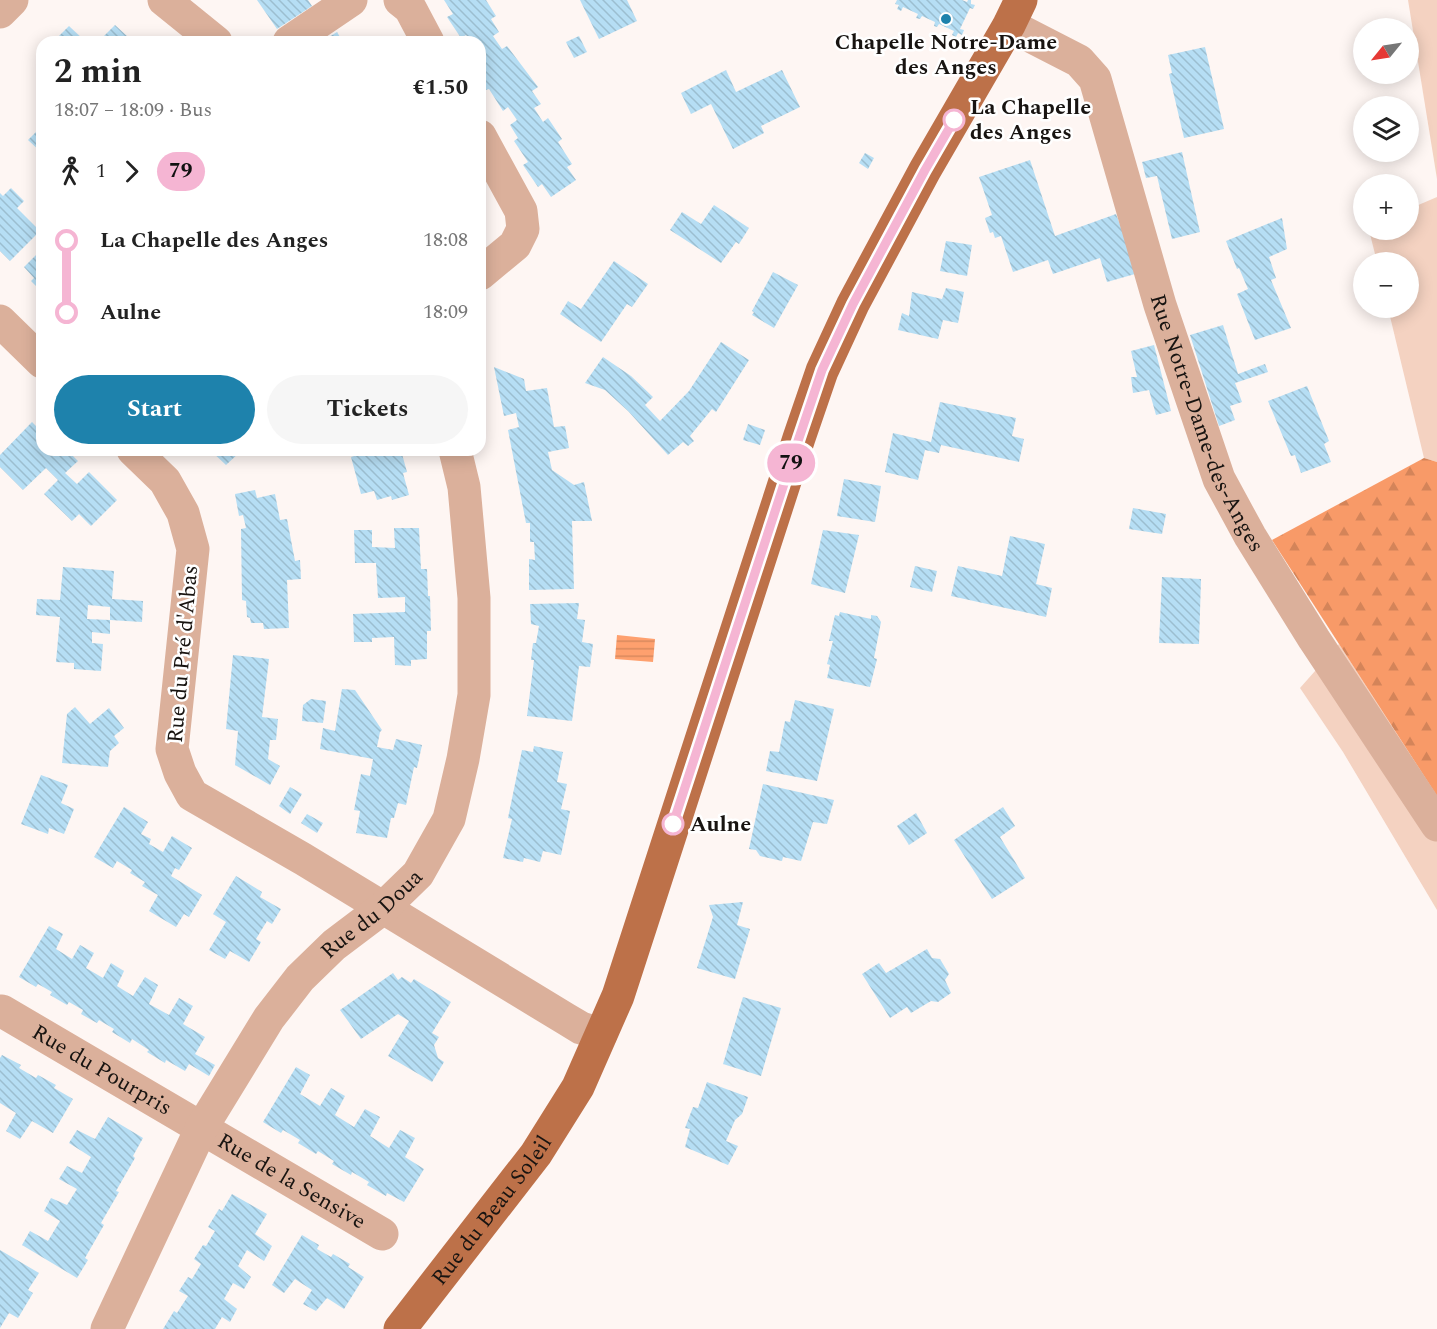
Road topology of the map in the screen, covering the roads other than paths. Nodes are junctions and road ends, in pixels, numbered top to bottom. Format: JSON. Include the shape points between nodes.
{"nodes":[{"id":1,"x":12,"y":0,"type":"edge"},
{"id":2,"x":164,"y":0,"type":"edge"},
{"id":3,"x":351,"y":0,"type":"edge"},
{"id":4,"x":400,"y":0,"type":"edge"},
{"id":5,"x":0,"y":12,"type":"edge"},
{"id":6,"x":1015,"y":13,"type":"edge"},
{"id":7,"x":209,"y":36,"type":"edge"},
{"id":8,"x":298,"y":36,"type":"edge"},
{"id":9,"x":425,"y":36,"type":"edge"},
{"id":10,"x":486,"y":147,"type":"edge"},
{"id":11,"x":486,"y":269,"type":"edge"},
{"id":12,"x":0,"y":321,"type":"edge"},
{"id":13,"x":36,"y":356,"type":"edge"},
{"id":14,"x":139,"y":456,"type":"edge"},
{"id":15,"x":456,"y":456,"type":"edge"},
{"id":16,"x":1437,"y":825,"type":"edge"},
{"id":17,"x":383,"y":908,"type":"junction"},
{"id":18,"x":2,"y":1011,"type":"dead end"},
{"id":19,"x":601,"y":1034,"type":"junction"},
{"id":20,"x":201,"y":1129,"type":"junction"},
{"id":21,"x":382,"y":1234,"type":"dead end"},
{"id":22,"x":107,"y":1329,"type":"edge"},
{"id":23,"x":400,"y":1329,"type":"edge"}],
"edges":[{"from":1,"to":5,"type":"street"},
{"from":2,"to":7,"type":"street"},
{"from":3,"to":8,"type":"street"},
{"from":4,"to":9,"type":"street","via":[[410,8]]},
{"from":6,"to":16,"type":"street","name":"Rue Notre-Dame-des-Anges","via":[[1079,60],[1095,79],[1160,305],[1219,479],[1314,639]]},
{"from":6,"to":19,"type":"main road","name":"Rue du Beau Soleil","via":[[925,170],[822,370],[618,996]]},
{"from":10,"to":11,"type":"street","via":[[521,211],[523,229],[515,245]]},
{"from":12,"to":13,"type":"street"},
{"from":14,"to":17,"type":"street","name":"Rue du Pré d'Abas","via":[[165,482],[183,513],[193,549],[172,749],[180,773],[192,795]]},
{"from":15,"to":17,"type":"street","name":"Rue du Doua","via":[[464,488],[474,598],[474,695],[464,759],[449,819],[418,874]]},
{"from":17,"to":19,"type":"street","name":"Rue du Pré d'Abas","via":[[573,1024]]},
{"from":17,"to":20,"type":"street","name":"Rue du Doua","via":[[334,945],[300,978],[269,1018]]},
{"from":18,"to":20,"type":"street","name":"Rue du Pourpris"},
{"from":19,"to":23,"type":"main road","name":"Rue du Beau Soleil","via":[[578,1087],[536,1154]]},
{"from":20,"to":21,"type":"street","name":"Rue de la Sensive"},
{"from":20,"to":22,"type":"street","name":"Rue du Doua"}]}
